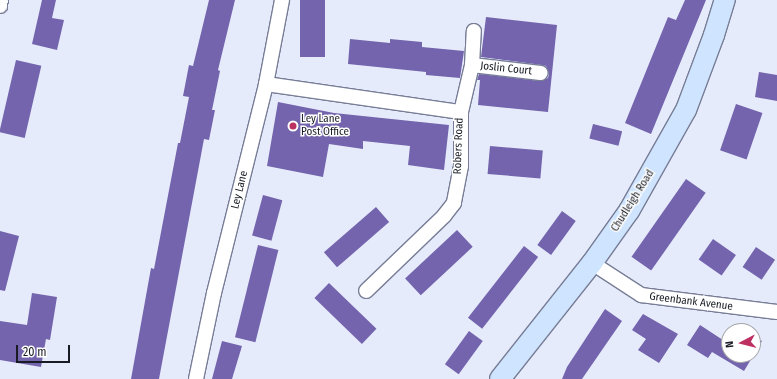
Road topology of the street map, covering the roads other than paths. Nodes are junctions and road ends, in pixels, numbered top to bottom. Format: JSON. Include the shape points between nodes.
{"nodes":[{"id":1,"x":1,"y":0,"type":"edge"},
{"id":2,"x":282,"y":0,"type":"edge"},
{"id":3,"x":725,"y":0,"type":"edge"},
{"id":4,"x":0,"y":6,"type":"edge"},
{"id":5,"x":474,"y":32,"type":"dead end"},
{"id":6,"x":472,"y":66,"type":"junction"},
{"id":7,"x":541,"y":73,"type":"dead end"},
{"id":8,"x":266,"y":84,"type":"junction"},
{"id":9,"x":461,"y":112,"type":"junction"},
{"id":10,"x":592,"y":263,"type":"junction"},
{"id":11,"x":366,"y":291,"type":"dead end"},
{"id":12,"x":777,"y":312,"type":"edge"},
{"id":13,"x":196,"y":379,"type":"edge"},
{"id":14,"x":500,"y":379,"type":"edge"}],
"edges":[{"from":1,"to":4,"type":"street"},
{"from":2,"to":8,"type":"street","name":"Ley Lane"},
{"from":3,"to":10,"type":"main road","name":"Chudleigh Road","via":[[686,110],[629,211]]},
{"from":5,"to":6,"type":"street","name":"Joslin Court"},
{"from":6,"to":7,"type":"street","name":"Joslin Court"},
{"from":6,"to":9,"type":"street","name":"Joslin Court"},
{"from":8,"to":9,"type":"street","name":"Robers Road"},
{"from":8,"to":13,"type":"street","name":"Ley Lane","via":[[214,293]]},
{"from":9,"to":11,"type":"street","name":"Robers Road","via":[[461,166],[454,203],[444,216]]},
{"from":10,"to":12,"type":"street","name":"Greenbank Avenue","via":[[642,296]]},
{"from":10,"to":14,"type":"main road","name":"Chudleigh Road"}]}
